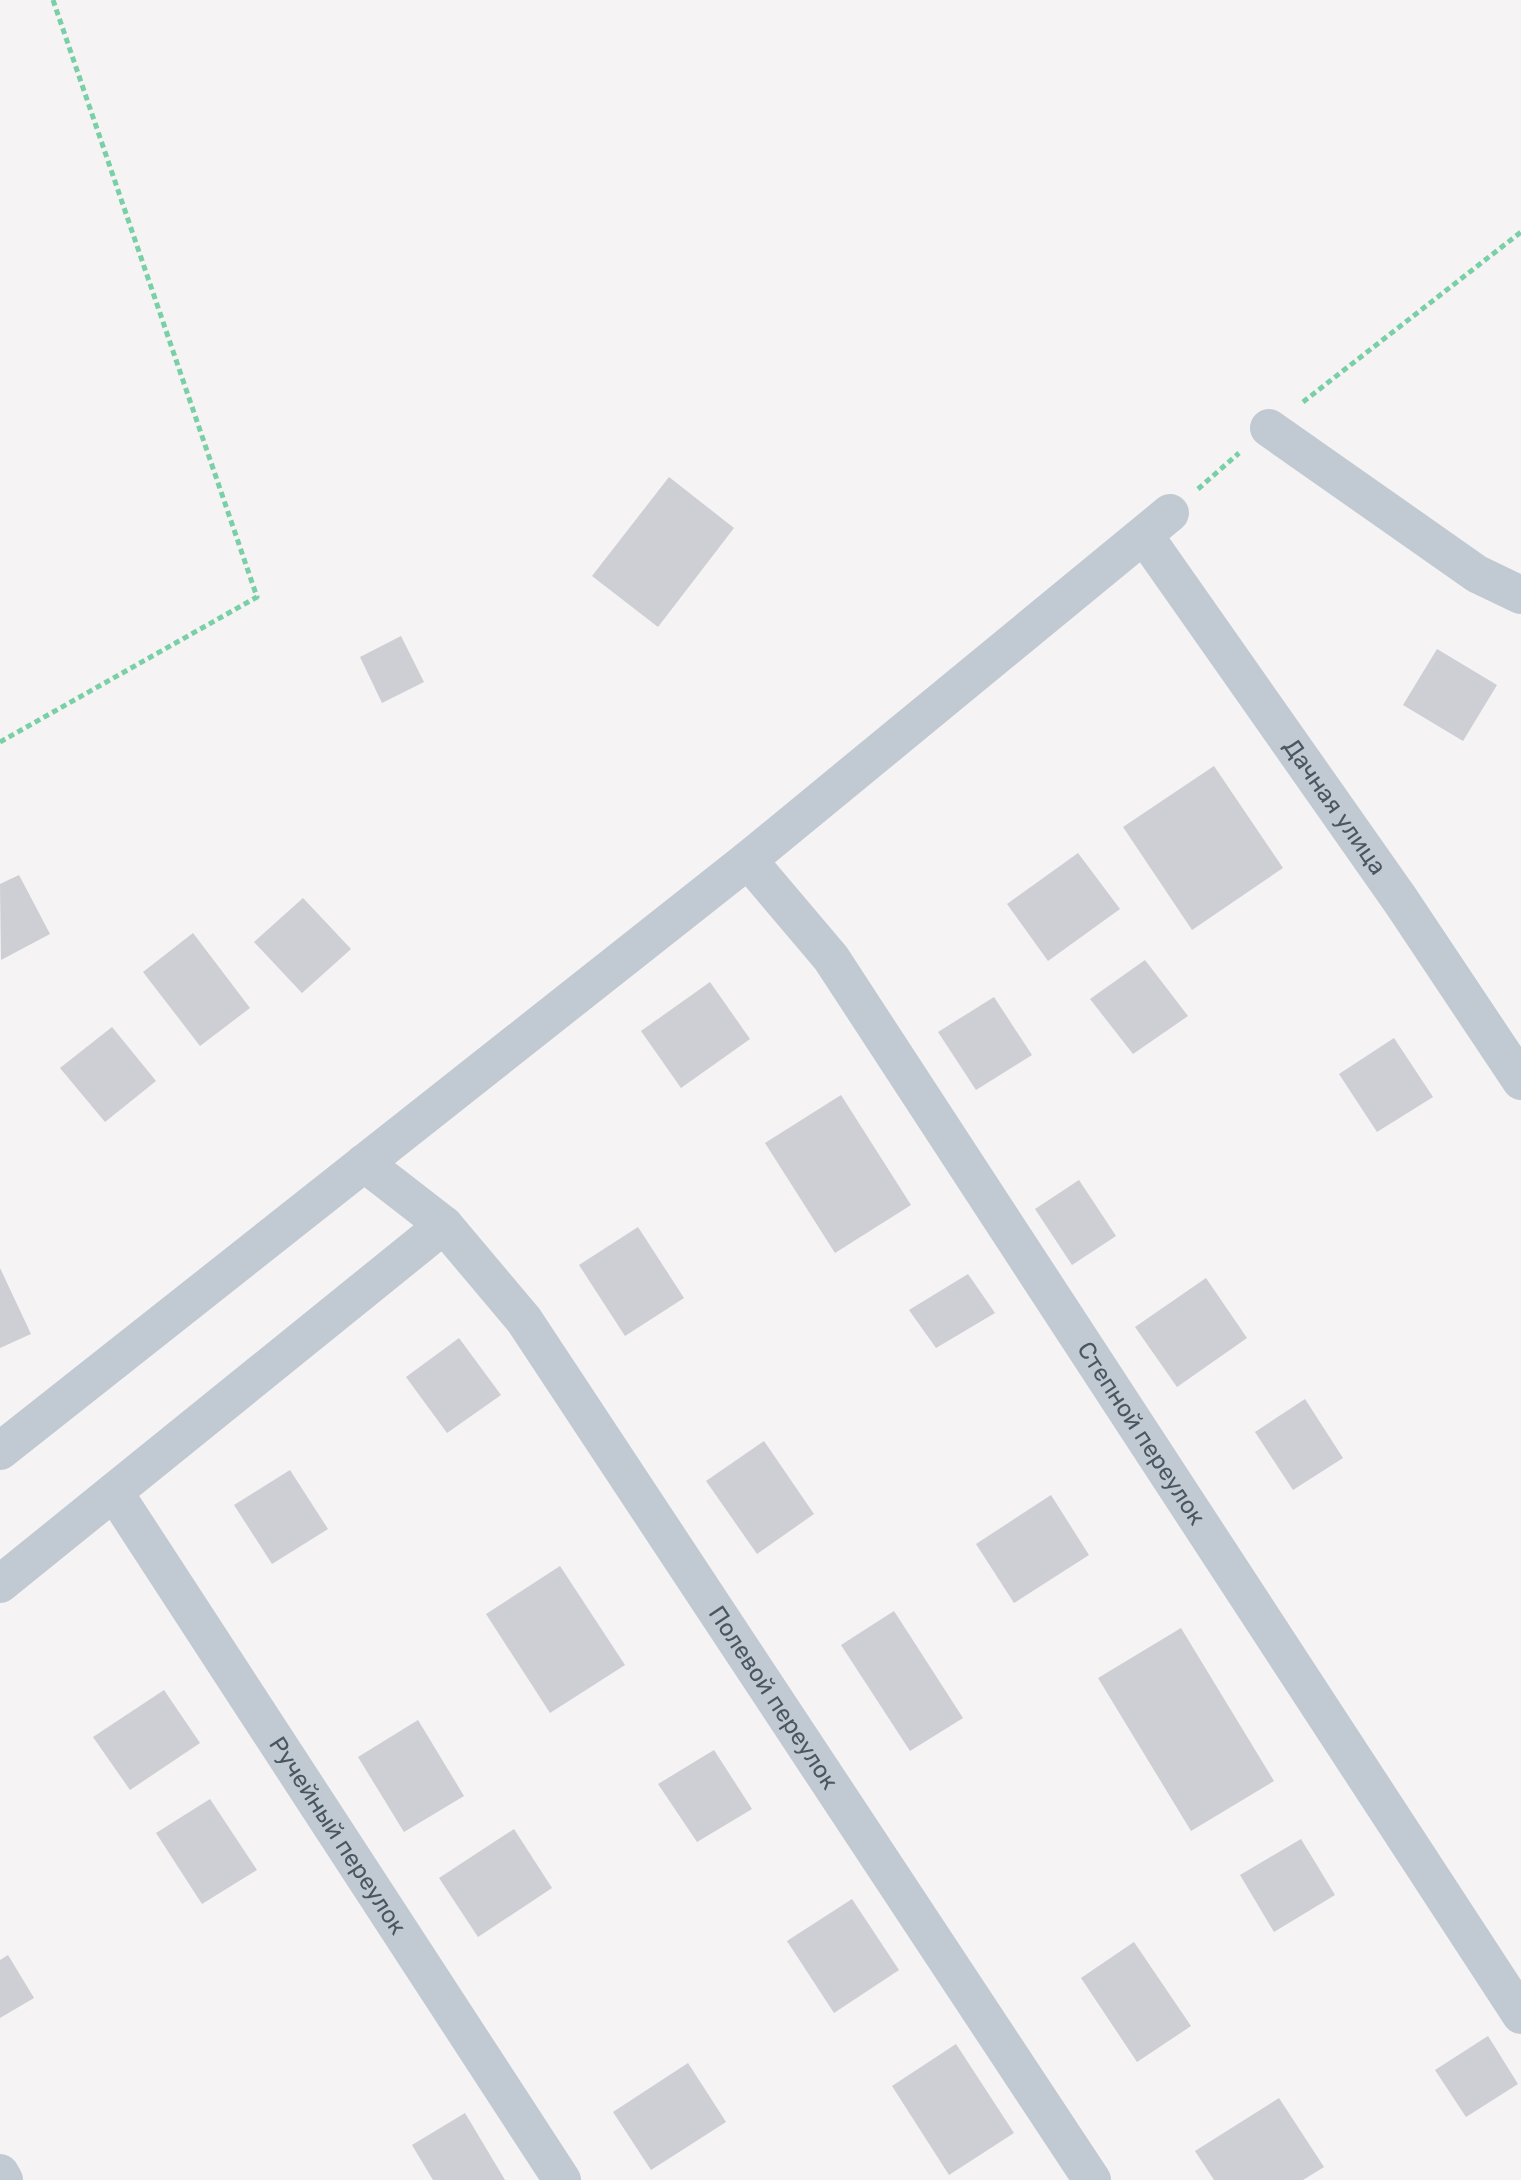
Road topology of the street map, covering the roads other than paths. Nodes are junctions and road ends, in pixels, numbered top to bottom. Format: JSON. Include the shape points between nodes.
{"nodes":[{"id":1,"x":1269,"y":428,"type":"road end"},
{"id":2,"x":1521,"y":595,"type":"edge"},
{"id":3,"x":748,"y":860,"type":"junction"},
{"id":4,"x":1521,"y":1081,"type":"edge"},
{"id":5,"x":364,"y":1163,"type":"junction"},
{"id":6,"x":444,"y":1225,"type":"junction"},
{"id":7,"x":0,"y":1451,"type":"edge"},
{"id":8,"x":114,"y":1492,"type":"junction"},
{"id":9,"x":0,"y":1584,"type":"edge"},
{"id":10,"x":1521,"y":2015,"type":"edge"},
{"id":11,"x":0,"y":2173,"type":"edge"},
{"id":12,"x":4,"y":2180,"type":"edge"},
{"id":13,"x":562,"y":2180,"type":"edge"},
{"id":14,"x":1092,"y":2180,"type":"edge"}],
"edges":[{"from":1,"to":2,"type":"street","via":[[1477,574]]},
{"from":3,"to":4,"type":"street","name":"Дачная улица","via":[[1157,524]]},
{"from":3,"to":5,"type":"street"},
{"from":3,"to":10,"type":"street","name":"Степной переулок","via":[[831,958]]},
{"from":5,"to":6,"type":"street","name":"Полевой переулок"},
{"from":5,"to":7,"type":"street"},
{"from":6,"to":8,"type":"street"},
{"from":6,"to":14,"type":"street","name":"Полевой переулок","via":[[524,1320]]},
{"from":8,"to":9,"type":"street"},
{"from":8,"to":13,"type":"street","name":"Ручейный переулок"},
{"from":11,"to":12,"type":"street"}]}
